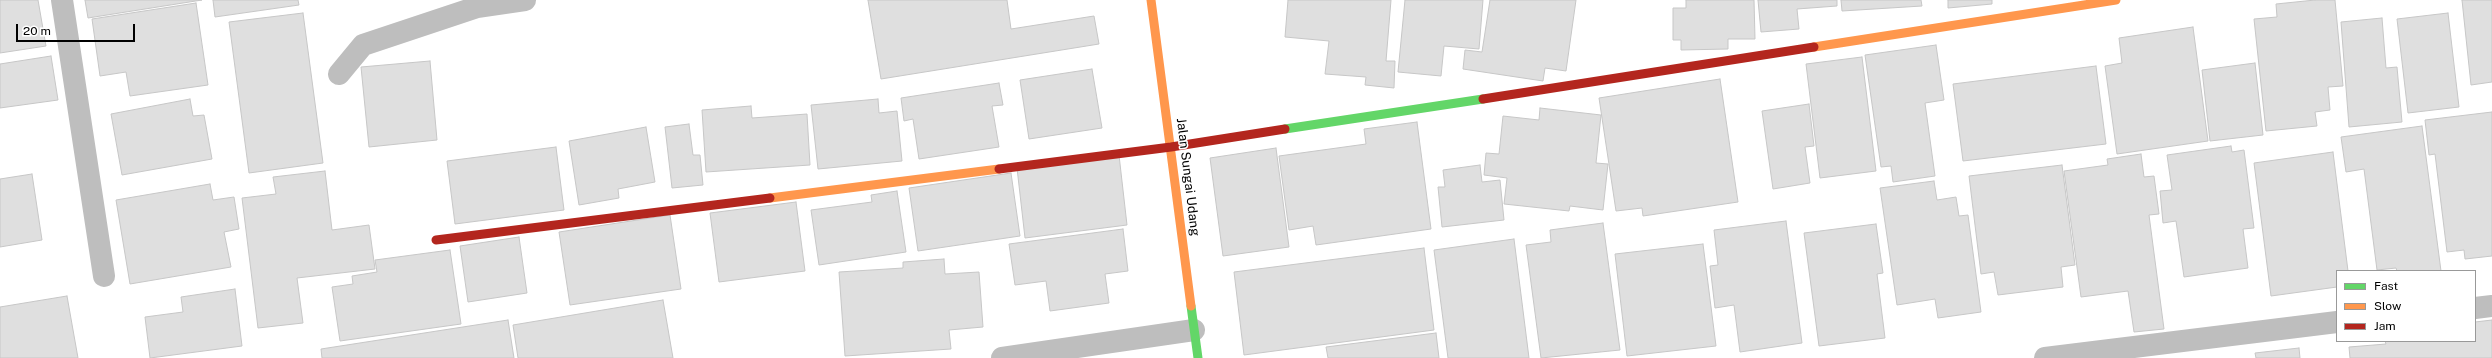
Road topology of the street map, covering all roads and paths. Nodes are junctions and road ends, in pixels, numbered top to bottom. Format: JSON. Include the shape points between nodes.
{"nodes":[{"id":1,"x":62,"y":0,"type":"edge"},
{"id":2,"x":525,"y":0,"type":"edge"},
{"id":3,"x":1151,"y":0,"type":"edge"},
{"id":4,"x":2116,"y":0,"type":"edge"},
{"id":5,"x":339,"y":74,"type":"dead end"},
{"id":6,"x":1171,"y":147,"type":"junction"},
{"id":7,"x":436,"y":240,"type":"dead end"},
{"id":8,"x":104,"y":276,"type":"dead end"},
{"id":9,"x":2492,"y":306,"type":"edge"},
{"id":10,"x":2476,"y":308,"type":"edge"},
{"id":11,"x":2336,"y":322,"type":"edge"},
{"id":12,"x":1194,"y":330,"type":"junction"},
{"id":13,"x":1002,"y":358,"type":"edge"},
{"id":14,"x":1198,"y":358,"type":"edge"},
{"id":15,"x":2045,"y":358,"type":"edge"}],
"edges":[{"from":1,"to":8,"type":"street"},
{"from":2,"to":5,"type":"street","via":[[477,7],[363,45]]},
{"from":3,"to":6,"type":"street","name":"Jalan Sungai Udang"},
{"from":4,"to":6,"type":"street"},
{"from":6,"to":7,"type":"street"},
{"from":6,"to":12,"type":"street","name":"Jalan Sungai Udang"},
{"from":9,"to":10,"type":"street"},
{"from":11,"to":15,"type":"street"},
{"from":12,"to":13,"type":"street"},
{"from":12,"to":14,"type":"street","name":"Jalan Sungai Udang"}]}
